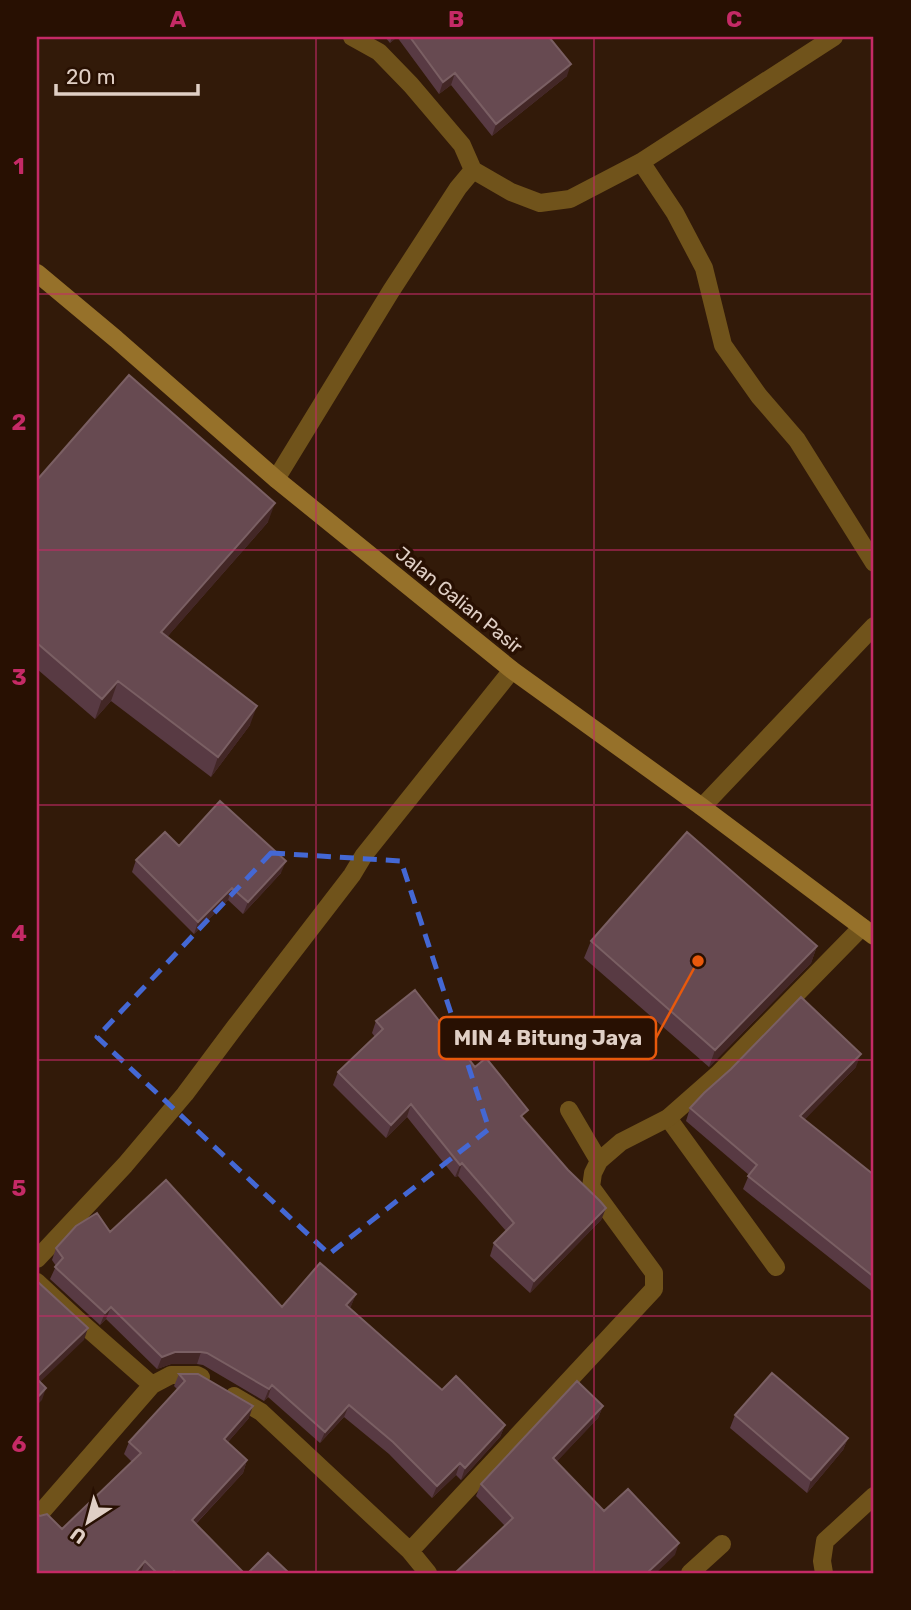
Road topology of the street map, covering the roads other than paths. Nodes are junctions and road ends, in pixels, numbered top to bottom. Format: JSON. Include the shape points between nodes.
{"nodes":[{"id":1,"x":352,"y":37,"type":"edge"},
{"id":2,"x":834,"y":37,"type":"edge"},
{"id":3,"x":641,"y":162,"type":"junction"},
{"id":4,"x":473,"y":170,"type":"junction"},
{"id":5,"x":37,"y":273,"type":"edge"},
{"id":6,"x":276,"y":479,"type":"junction"},
{"id":7,"x":874,"y":563,"type":"edge"},
{"id":8,"x":874,"y":626,"type":"edge"},
{"id":9,"x":512,"y":670,"type":"junction"},
{"id":10,"x":702,"y":807,"type":"junction"},
{"id":11,"x":868,"y":931,"type":"edge"},
{"id":12,"x":569,"y":1111,"type":"dead end"},
{"id":13,"x":668,"y":1118,"type":"junction"},
{"id":14,"x":599,"y":1161,"type":"junction"},
{"id":15,"x":37,"y":1259,"type":"edge"},
{"id":16,"x":776,"y":1267,"type":"dead end"},
{"id":17,"x":37,"y":1282,"type":"edge"},
{"id":18,"x":152,"y":1385,"type":"junction"},
{"id":19,"x":874,"y":1496,"type":"edge"},
{"id":20,"x":37,"y":1517,"type":"edge"},
{"id":21,"x":722,"y":1544,"type":"dead end"},
{"id":22,"x":410,"y":1551,"type":"junction"},
{"id":23,"x":428,"y":1573,"type":"edge"},
{"id":24,"x":690,"y":1573,"type":"edge"},
{"id":25,"x":824,"y":1573,"type":"edge"}],
"edges":[{"from":1,"to":4,"type":"street","via":[[379,52],[411,85],[462,145]]},
{"from":2,"to":3,"type":"street"},
{"from":3,"to":4,"type":"street","via":[[570,199],[541,203]]},
{"from":3,"to":7,"type":"street","via":[[704,268],[723,345],[797,440]]},
{"from":4,"to":6,"type":"street","via":[[391,291]]},
{"from":5,"to":6,"type":"street","name":"Jalan Galian Pasir"},
{"from":6,"to":9,"type":"street","name":"Jalan Galian Pasir"},
{"from":8,"to":10,"type":"street"},
{"from":9,"to":10,"type":"street","name":"Jalan Galian Pasir"},
{"from":9,"to":15,"type":"street","via":[[364,855],[185,1094]]},
{"from":10,"to":11,"type":"street","name":"Jalan Galian Pasir"},
{"from":11,"to":13,"type":"street"},
{"from":12,"to":14,"type":"street"},
{"from":13,"to":14,"type":"street","via":[[621,1142]]},
{"from":13,"to":16,"type":"street"},
{"from":14,"to":22,"type":"street","via":[[592,1187],[654,1273],[654,1289]]},
{"from":17,"to":18,"type":"street"},
{"from":18,"to":20,"type":"street"},
{"from":18,"to":22,"type":"street","via":[[171,1375],[197,1375],[261,1412]]},
{"from":19,"to":25,"type":"street","via":[[825,1541]]},
{"from":21,"to":24,"type":"street"},
{"from":22,"to":23,"type":"street"}]}
